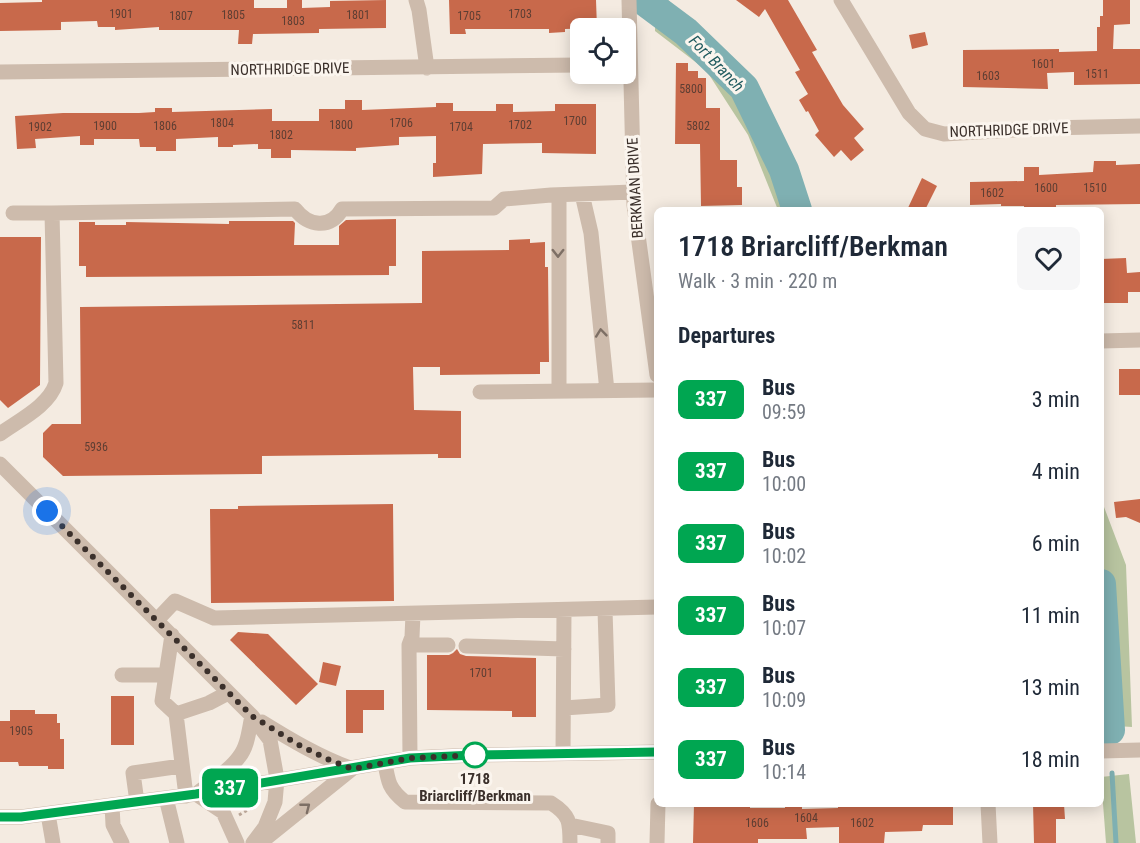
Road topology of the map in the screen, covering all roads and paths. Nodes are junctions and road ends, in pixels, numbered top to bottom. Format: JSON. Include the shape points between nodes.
{"nodes":[{"id":1,"x":416,"y":0,"type":"edge"},
{"id":2,"x":629,"y":0,"type":"edge"},
{"id":3,"x":841,"y":0,"type":"edge"},
{"id":4,"x":629,"y":18,"type":"edge"},
{"id":5,"x":570,"y":65,"type":"edge"},
{"id":6,"x":427,"y":68,"type":"junction"},
{"id":7,"x":0,"y":72,"type":"edge"},
{"id":8,"x":629,"y":84,"type":"edge"},
{"id":9,"x":1140,"y":126,"type":"edge"},
{"id":10,"x":633,"y":192,"type":"junction"},
{"id":11,"x":582,"y":194,"type":"junction"},
{"id":12,"x":559,"y":195,"type":"junction"},
{"id":13,"x":13,"y":213,"type":"dead end"},
{"id":14,"x":52,"y":213,"type":"junction"},
{"id":15,"x":650,"y":281,"type":"edge"},
{"id":16,"x":654,"y":335,"type":"edge"},
{"id":17,"x":1140,"y":340,"type":"edge"},
{"id":18,"x":1104,"y":341,"type":"edge"},
{"id":19,"x":559,"y":390,"type":"junction"},
{"id":20,"x":654,"y":390,"type":"edge"},
{"id":21,"x":607,"y":391,"type":"junction"},
{"id":22,"x":480,"y":392,"type":"dead end"},
{"id":23,"x":0,"y":434,"type":"edge"},
{"id":24,"x":0,"y":464,"type":"edge"},
{"id":25,"x":654,"y":607,"type":"edge"},
{"id":26,"x":564,"y":610,"type":"junction"},
{"id":27,"x":605,"y":610,"type":"junction"},
{"id":28,"x":413,"y":614,"type":"junction"},
{"id":29,"x":157,"y":620,"type":"junction"},
{"id":30,"x":172,"y":635,"type":"junction"},
{"id":31,"x":409,"y":645,"type":"junction"},
{"id":32,"x":448,"y":645,"type":"dead end"},
{"id":33,"x":466,"y":646,"type":"dead end"},
{"id":34,"x":564,"y":649,"type":"junction"},
{"id":35,"x":122,"y":675,"type":"dead end"},
{"id":36,"x":165,"y":675,"type":"junction"},
{"id":37,"x":228,"y":693,"type":"junction"},
{"id":38,"x":564,"y":708,"type":"junction"},
{"id":39,"x":176,"y":714,"type":"junction"},
{"id":40,"x":252,"y":716,"type":"junction"},
{"id":41,"x":1140,"y":750,"type":"edge"},
{"id":42,"x":1104,"y":751,"type":"edge"},
{"id":43,"x":654,"y":752,"type":"edge"},
{"id":44,"x":564,"y":753,"type":"junction"},
{"id":45,"x":410,"y":758,"type":"junction"},
{"id":46,"x":385,"y":762,"type":"junction"},
{"id":47,"x":181,"y":766,"type":"junction"},
{"id":48,"x":352,"y":769,"type":"junction"},
{"id":49,"x":277,"y":779,"type":"junction"},
{"id":50,"x":191,"y":795,"type":"junction"},
{"id":51,"x":166,"y":798,"type":"junction"},
{"id":52,"x":137,"y":802,"type":"junction"},
{"id":53,"x":112,"y":805,"type":"junction"},
{"id":54,"x":256,"y":805,"type":"dead end"},
{"id":55,"x":658,"y":807,"type":"edge"},
{"id":56,"x":988,"y":807,"type":"edge"},
{"id":57,"x":48,"y":813,"type":"junction"},
{"id":58,"x":0,"y":817,"type":"edge"},
{"id":59,"x":235,"y":817,"type":"dead end"},
{"id":60,"x":570,"y":825,"type":"junction"},
{"id":61,"x":53,"y":843,"type":"edge"},
{"id":62,"x":122,"y":843,"type":"edge"},
{"id":63,"x":177,"y":843,"type":"edge"},
{"id":64,"x":237,"y":843,"type":"edge"},
{"id":65,"x":253,"y":843,"type":"edge"},
{"id":66,"x":260,"y":843,"type":"edge"},
{"id":67,"x":570,"y":843,"type":"edge"},
{"id":68,"x":608,"y":843,"type":"edge"},
{"id":69,"x":657,"y":843,"type":"edge"},
{"id":70,"x":990,"y":843,"type":"edge"}],
"edges":[{"from":1,"to":6,"type":"street"},
{"from":2,"to":4,"type":"street","name":"BERKMAN DRIVE"},
{"from":3,"to":9,"type":"street","name":"NORTHRIDGE DRIVE","via":[[909,113],[925,129],[944,134]]},
{"from":5,"to":6,"type":"street","name":"NORTHRIDGE DRIVE"},
{"from":6,"to":7,"type":"street","name":"NORTHRIDGE DRIVE"},
{"from":8,"to":10,"type":"street","name":"BERKMAN DRIVE"},
{"from":10,"to":11,"type":"street"},
{"from":10,"to":15,"type":"street","name":"BERKMAN DRIVE"},
{"from":11,"to":12,"type":"street"},
{"from":21,"to":11,"type":"street","one_way":true,"via":[[591,233]]},
{"from":12,"to":14,"type":"street","via":[[504,199],[494,208],[342,209],[332,221],[312,224],[295,209]]},
{"from":12,"to":19,"type":"street","one_way":true},
{"from":13,"to":14,"type":"street"},
{"from":14,"to":23,"type":"street","via":[[56,383],[45,401]]},
{"from":15,"to":16,"type":"street","name":"BERKMAN DRIVE"},
{"from":17,"to":18,"type":"street"},
{"from":19,"to":21,"type":"street"},
{"from":19,"to":22,"type":"street"},
{"from":20,"to":21,"type":"street"},
{"from":24,"to":29,"type":"street"},
{"from":25,"to":27,"type":"street"},
{"from":26,"to":27,"type":"street"},
{"from":26,"to":28,"type":"street"},
{"from":26,"to":34,"type":"street"},
{"from":27,"to":38,"type":"street","via":[[608,705]]},
{"from":28,"to":29,"type":"street","via":[[214,618],[175,601]]},
{"from":28,"to":31,"type":"street"},
{"from":29,"to":30,"type":"street"},
{"from":30,"to":36,"type":"street"},
{"from":30,"to":37,"type":"street"},
{"from":31,"to":32,"type":"street"},
{"from":31,"to":45,"type":"street"},
{"from":33,"to":34,"type":"street"},
{"from":34,"to":38,"type":"street"},
{"from":35,"to":36,"type":"street"},
{"from":36,"to":39,"type":"street","via":[[162,701]]},
{"from":37,"to":39,"type":"street"},
{"from":37,"to":40,"type":"street"},
{"from":38,"to":44,"type":"street"},
{"from":39,"to":47,"type":"street"},
{"from":40,"to":48,"type":"street","via":[[297,744]]},
{"from":40,"to":49,"type":"street","via":[[270,740]]},
{"from":40,"to":50,"type":"street","via":[[240,756]]},
{"from":41,"to":42,"type":"street"},
{"from":43,"to":44,"type":"street"},
{"from":44,"to":45,"type":"street"},
{"from":45,"to":46,"type":"street"},
{"from":46,"to":48,"type":"street"},
{"from":46,"to":60,"type":"street","via":[[392,791],[405,802],[552,803],[564,812]]},
{"from":47,"to":50,"type":"street"},
{"from":47,"to":52,"type":"street","via":[[133,773]]},
{"from":48,"to":49,"type":"street"},
{"from":66,"to":48,"type":"street","one_way":true},
{"from":49,"to":50,"type":"street"},
{"from":49,"to":65,"type":"street","via":[[275,802],[265,827]]},
{"from":50,"to":51,"type":"street"},
{"from":50,"to":64,"type":"street","via":[[223,812]]},
{"from":51,"to":52,"type":"street"},
{"from":51,"to":63,"type":"street"},
{"from":52,"to":53,"type":"street"},
{"from":53,"to":57,"type":"street"},
{"from":53,"to":62,"type":"street","via":[[113,825]]},
{"from":54,"to":59,"type":"path"},
{"from":55,"to":69,"type":"street"},
{"from":56,"to":70,"type":"street"},
{"from":57,"to":58,"type":"street"},
{"from":57,"to":61,"type":"street"},
{"from":60,"to":67,"type":"street"},
{"from":60,"to":68,"type":"street","via":[[608,833]]}]}
